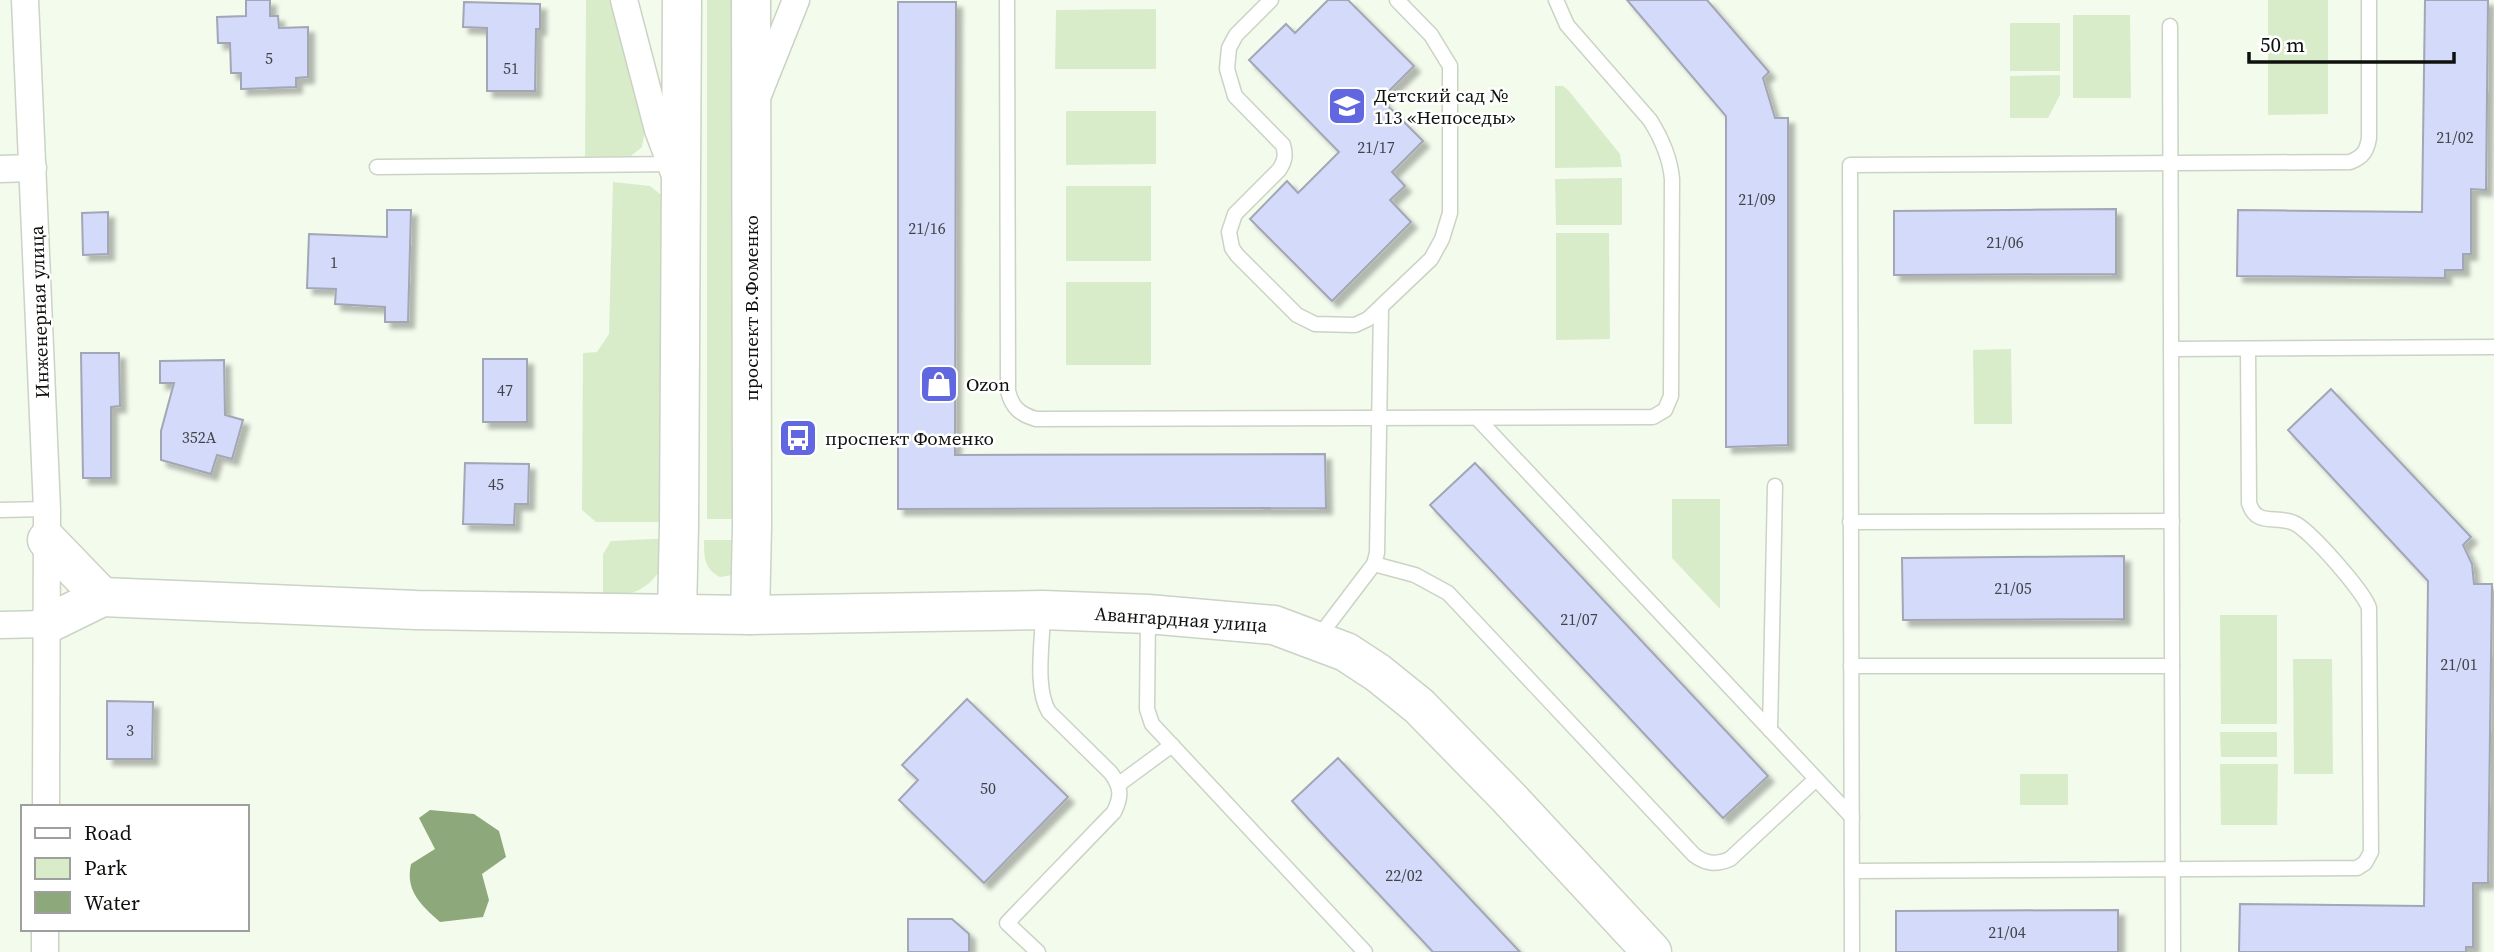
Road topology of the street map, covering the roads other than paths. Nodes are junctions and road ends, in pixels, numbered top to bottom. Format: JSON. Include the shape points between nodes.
{"nodes":[{"id":1,"x":25,"y":0,"type":"edge"},
{"id":2,"x":624,"y":0,"type":"edge"},
{"id":3,"x":682,"y":0,"type":"edge"},
{"id":4,"x":751,"y":0,"type":"edge"},
{"id":5,"x":796,"y":0,"type":"edge"},
{"id":6,"x":1007,"y":0,"type":"edge"},
{"id":7,"x":1271,"y":0,"type":"edge"},
{"id":8,"x":1397,"y":0,"type":"edge"},
{"id":9,"x":1556,"y":0,"type":"edge"},
{"id":10,"x":2368,"y":0,"type":"edge"},
{"id":11,"x":2170,"y":26,"type":"dead end"},
{"id":12,"x":750,"y":113,"type":"junction"},
{"id":13,"x":2171,"y":163,"type":"junction"},
{"id":14,"x":377,"y":167,"type":"dead end"},
{"id":15,"x":0,"y":169,"type":"edge"},
{"id":16,"x":33,"y":169,"type":"junction"},
{"id":17,"x":678,"y":174,"type":"junction"},
{"id":18,"x":1381,"y":308,"type":"junction"},
{"id":19,"x":2494,"y":347,"type":"edge"},
{"id":20,"x":2171,"y":349,"type":"junction"},
{"id":21,"x":2248,"y":349,"type":"junction"},
{"id":22,"x":1380,"y":418,"type":"junction"},
{"id":23,"x":1477,"y":418,"type":"junction"},
{"id":24,"x":1775,"y":486,"type":"dead end"},
{"id":25,"x":0,"y":510,"type":"edge"},
{"id":26,"x":2172,"y":521,"type":"junction"},
{"id":27,"x":1850,"y":522,"type":"junction"},
{"id":28,"x":47,"y":525,"type":"junction"},
{"id":29,"x":1374,"y":564,"type":"junction"},
{"id":30,"x":102,"y":597,"type":"junction"},
{"id":31,"x":1043,"y":610,"type":"junction"},
{"id":32,"x":677,"y":613,"type":"junction"},
{"id":33,"x":1148,"y":614,"type":"junction"},
{"id":34,"x":750,"y":615,"type":"junction"},
{"id":35,"x":47,"y":624,"type":"junction"},
{"id":36,"x":0,"y":625,"type":"edge"},
{"id":37,"x":1317,"y":640,"type":"junction"},
{"id":38,"x":1851,"y":666,"type":"junction"},
{"id":39,"x":2172,"y":666,"type":"junction"},
{"id":40,"x":1770,"y":730,"type":"junction"},
{"id":41,"x":1172,"y":745,"type":"junction"},
{"id":42,"x":1816,"y":779,"type":"junction"},
{"id":43,"x":1119,"y":784,"type":"junction"},
{"id":44,"x":46,"y":805,"type":"edge"},
{"id":45,"x":1852,"y":817,"type":"junction"},
{"id":46,"x":2173,"y":869,"type":"junction"},
{"id":47,"x":1852,"y":871,"type":"junction"},
{"id":48,"x":45,"y":931,"type":"edge"},
{"id":49,"x":45,"y":952,"type":"edge"},
{"id":50,"x":1038,"y":952,"type":"edge"},
{"id":51,"x":1365,"y":952,"type":"edge"},
{"id":52,"x":1652,"y":952,"type":"edge"},
{"id":53,"x":1852,"y":952,"type":"edge"},
{"id":54,"x":2173,"y":952,"type":"edge"}],
"edges":[{"from":1,"to":16,"type":"street","name":"Инженерная улица"},
{"from":2,"to":17,"type":"street","via":[[658,130]]},
{"from":3,"to":17,"type":"street"},
{"from":4,"to":12,"type":"street","name":"проспект В.Фоменко"},
{"from":5,"to":12,"type":"street"},
{"from":6,"to":22,"type":"lane","via":[[1008,391],[1016,410],[1036,419]]},
{"from":7,"to":18,"type":"lane","via":[[1236,35],[1227,69],[1235,96],[1277,138],[1286,154],[1279,170],[1235,214],[1229,232],[1232,248],[1293,312],[1308,321],[1355,325]]},
{"from":8,"to":18,"type":"lane","via":[[1431,35],[1450,66],[1450,213],[1431,259]]},
{"from":9,"to":23,"type":"lane","via":[[1567,26],[1650,120],[1666,150],[1671,179],[1671,396],[1665,410],[1653,417]]},
{"from":10,"to":13,"type":"lane","via":[[2369,138],[2363,155],[2350,162]]},
{"from":11,"to":13,"type":"lane"},
{"from":12,"to":34,"type":"street","name":"проспект В.Фоменко"},
{"from":13,"to":20,"type":"lane"},
{"from":13,"to":27,"type":"lane","via":[[1850,165]]},
{"from":14,"to":17,"type":"lane"},
{"from":15,"to":16,"type":"street"},
{"from":16,"to":28,"type":"street","name":"Инженерная улица"},
{"from":17,"to":32,"type":"street"},
{"from":18,"to":22,"type":"lane"},
{"from":19,"to":21,"type":"lane"},
{"from":20,"to":21,"type":"lane"},
{"from":20,"to":26,"type":"lane"},
{"from":21,"to":46,"type":"lane","via":[[2251,510],[2266,520],[2302,527],[2360,590],[2370,608],[2371,852],[2357,868]]},
{"from":22,"to":23,"type":"lane"},
{"from":22,"to":29,"type":"lane","via":[[1379,542]]},
{"from":23,"to":40,"type":"lane"},
{"from":24,"to":40,"type":"lane"},
{"from":25,"to":28,"type":"lane"},
{"from":26,"to":27,"type":"lane"},
{"from":26,"to":39,"type":"lane"},
{"from":27,"to":38,"type":"lane"},
{"from":28,"to":30,"type":"street"},
{"from":28,"to":35,"type":"street","name":"Инженерная улица"},
{"from":29,"to":37,"type":"lane"},
{"from":29,"to":42,"type":"lane","via":[[1415,575],[1448,593],[1702,861],[1730,859]]},
{"from":30,"to":32,"type":"street","name":"Авангардная улица","via":[[416,610]]},
{"from":30,"to":35,"type":"street"},
{"from":31,"to":33,"type":"street","name":"Авангардная улица"},
{"from":31,"to":34,"type":"street","name":"Авангардная улица"},
{"from":31,"to":43,"type":"lane","via":[[1041,692],[1045,705]]},
{"from":32,"to":34,"type":"street","name":"Авангардная улица"},
{"from":33,"to":37,"type":"street","name":"Авангардная улица","via":[[1274,625]]},
{"from":33,"to":41,"type":"lane","via":[[1147,709],[1152,724]]},
{"from":35,"to":36,"type":"street"},
{"from":35,"to":44,"type":"street","name":"Инженерная улица"},
{"from":37,"to":52,"type":"street","name":"Авангардная улица","via":[[1346,652],[1419,706]]},
{"from":38,"to":39,"type":"lane"},
{"from":38,"to":45,"type":"lane"},
{"from":39,"to":46,"type":"lane"},
{"from":40,"to":42,"type":"lane"},
{"from":41,"to":43,"type":"lane"},
{"from":41,"to":51,"type":"lane"},
{"from":42,"to":45,"type":"lane"},
{"from":43,"to":50,"type":"lane","via":[[1114,812],[1007,923]]},
{"from":45,"to":47,"type":"lane"},
{"from":46,"to":47,"type":"lane"},
{"from":46,"to":54,"type":"lane"},
{"from":47,"to":53,"type":"lane"},
{"from":48,"to":49,"type":"street"}]}
